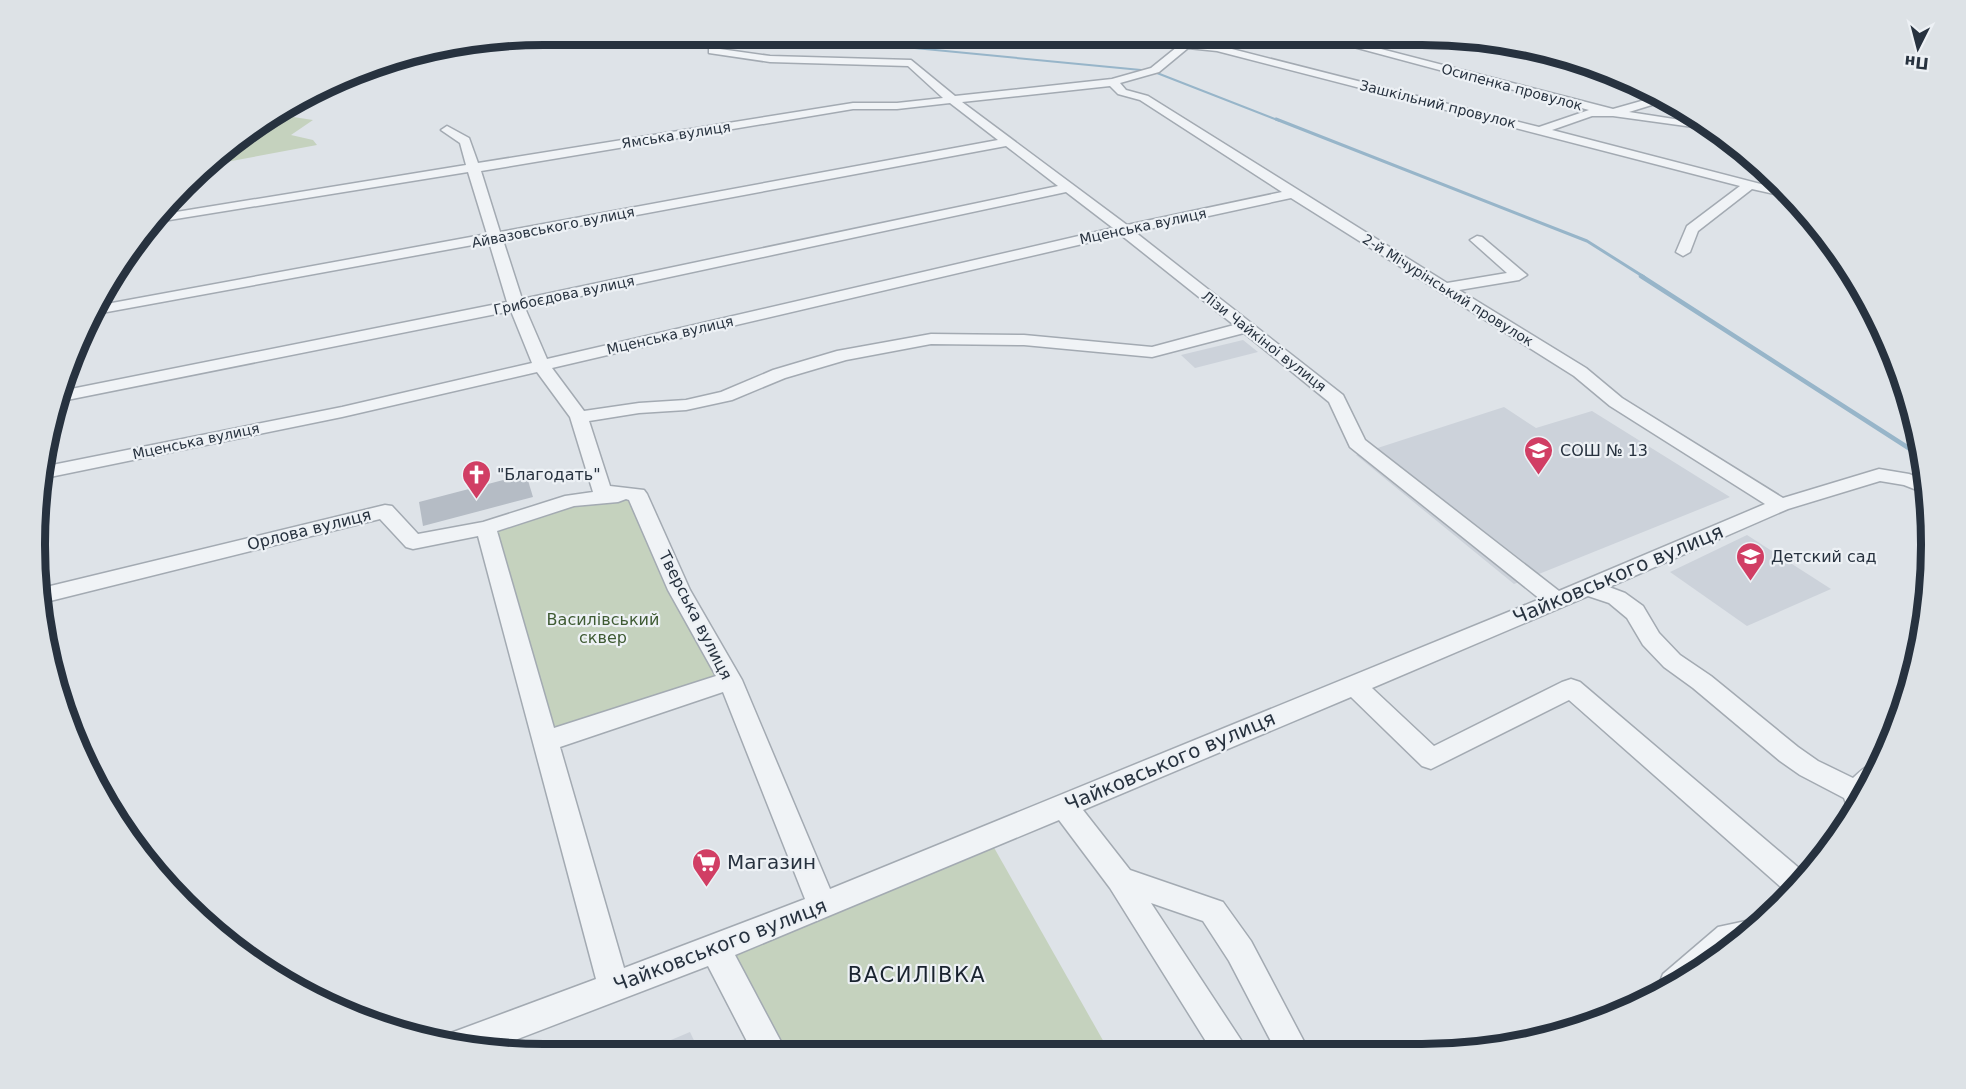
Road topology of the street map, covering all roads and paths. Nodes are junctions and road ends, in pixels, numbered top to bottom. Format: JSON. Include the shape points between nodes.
{"nodes":[{"id":1,"x":1186,"y":45,"type":"joint"},
{"id":2,"x":1226,"y":45,"type":"edge"},
{"id":3,"x":1352,"y":45,"type":"edge"},
{"id":4,"x":1217,"y":48,"type":"junction"},
{"id":5,"x":713,"y":51,"type":"dead end"},
{"id":6,"x":1113,"y":82,"type":"junction"},
{"id":7,"x":951,"y":99,"type":"junction"},
{"id":8,"x":1651,"y":102,"type":"edge"},
{"id":9,"x":1613,"y":113,"type":"junction"},
{"id":10,"x":1692,"y":125,"type":"edge"},
{"id":11,"x":447,"y":130,"type":"dead end"},
{"id":12,"x":1541,"y":130,"type":"junction"},
{"id":13,"x":1008,"y":142,"type":"junction"},
{"id":14,"x":474,"y":168,"type":"junction"},
{"id":15,"x":1749,"y":184,"type":"junction"},
{"id":16,"x":1068,"y":188,"type":"junction"},
{"id":17,"x":1775,"y":191,"type":"edge"},
{"id":18,"x":1293,"y":194,"type":"junction"},
{"id":19,"x":167,"y":218,"type":"edge"},
{"id":20,"x":1124,"y":230,"type":"junction"},
{"id":21,"x":495,"y":238,"type":"junction"},
{"id":22,"x":1477,"y":240,"type":"dead end"},
{"id":23,"x":1683,"y":252,"type":"dead end"},
{"id":24,"x":1445,"y":288,"type":"junction"},
{"id":25,"x":516,"y":305,"type":"junction"},
{"id":26,"x":105,"y":309,"type":"edge"},
{"id":27,"x":1247,"y":327,"type":"junction"},
{"id":28,"x":541,"y":365,"type":"junction"},
{"id":29,"x":68,"y":395,"type":"edge"},
{"id":30,"x":579,"y":417,"type":"junction"},
{"id":31,"x":50,"y":471,"type":"edge"},
{"id":32,"x":1917,"y":484,"type":"edge"},
{"id":33,"x":637,"y":494,"type":"junction"},
{"id":34,"x":1781,"y":505,"type":"junction"},
{"id":35,"x":486,"y":528,"type":"junction"},
{"id":36,"x":1587,"y":588,"type":"junction"},
{"id":37,"x":48,"y":594,"type":"edge"},
{"id":38,"x":1557,"y":601,"type":"junction"},
{"id":39,"x":730,"y":680,"type":"junction"},
{"id":40,"x":1354,"y":685,"type":"junction"},
{"id":41,"x":546,"y":741,"type":"junction"},
{"id":42,"x":1857,"y":788,"type":"edge"},
{"id":43,"x":1064,"y":805,"type":"junction"},
{"id":44,"x":1120,"y":879,"type":"junction"},
{"id":45,"x":1792,"y":880,"type":"edge"},
{"id":46,"x":822,"y":906,"type":"junction"},
{"id":47,"x":1731,"y":937,"type":"edge"},
{"id":48,"x":1716,"y":948,"type":"edge"},
{"id":49,"x":715,"y":949,"type":"junction"},
{"id":50,"x":614,"y":987,"type":"junction"},
{"id":51,"x":475,"y":1039,"type":"edge"},
{"id":52,"x":766,"y":1044,"type":"edge"},
{"id":53,"x":1226,"y":1044,"type":"edge"},
{"id":54,"x":1289,"y":1044,"type":"edge"}],
"edges":[{"from":1,"to":4,"type":"street","name":"Зашкільний провулок"},
{"from":1,"to":6,"type":"street","name":"Ямська вулиця","via":[[1155,70]]},
{"from":2,"to":4,"type":"street"},
{"from":3,"to":9,"type":"street","name":"Осипенка провулок"},
{"from":4,"to":12,"type":"street","name":"Зашкільний провулок"},
{"from":5,"to":7,"type":"street","name":"Лізи Чайкіної вулиця","via":[[770,59],[911,63]]},
{"from":6,"to":7,"type":"street","name":"Ямська вулиця"},
{"from":6,"to":18,"type":"street","name":"2-й Мічурінський провулок","via":[[1122,92],[1144,98]]},
{"from":7,"to":13,"type":"street","name":"Лізи Чайкіної вулиця"},
{"from":7,"to":14,"type":"street","name":"Ямська вулиця","via":[[897,106],[853,106]]},
{"from":8,"to":9,"type":"street"},
{"from":9,"to":10,"type":"street","name":"Осипенка провулок"},
{"from":9,"to":12,"type":"street","via":[[1591,113]]},
{"from":11,"to":14,"type":"street","via":[[465,141]]},
{"from":12,"to":15,"type":"street","name":"Зашкільний провулок"},
{"from":13,"to":16,"type":"street","name":"Лізи Чайкіної вулиця"},
{"from":13,"to":21,"type":"street","name":"Айвазовського вулиця"},
{"from":14,"to":19,"type":"street","name":"Ямська вулиця"},
{"from":14,"to":21,"type":"street"},
{"from":15,"to":17,"type":"street","name":"Зашкільний провулок"},
{"from":15,"to":23,"type":"street","via":[[1692,229]]},
{"from":16,"to":20,"type":"street","name":"Лізи Чайкіної вулиця"},
{"from":16,"to":25,"type":"street","name":"Грибоєдова вулиця"},
{"from":18,"to":20,"type":"street","name":"Мценська вулиця"},
{"from":18,"to":24,"type":"street","name":"2-й Мічурінський провулок"},
{"from":20,"to":27,"type":"street","name":"Лізи Чайкіної вулиця"},
{"from":20,"to":28,"type":"street","name":"Мценська вулиця"},
{"from":21,"to":25,"type":"street"},
{"from":21,"to":26,"type":"street","name":"Айвазовського вулиця"},
{"from":22,"to":24,"type":"street","via":[[1519,275]]},
{"from":24,"to":34,"type":"street","name":"2-й Мічурінський провулок"},
{"from":25,"to":28,"type":"street"},
{"from":25,"to":29,"type":"street","name":"Грибоєдова вулиця"},
{"from":27,"to":30,"type":"street","via":[[1152,352],[1024,340],[931,339],[843,356],[779,374],[726,396],[687,405]]},
{"from":27,"to":38,"type":"street","name":"Лізи Чайкіної вулиця","via":[[1337,399],[1357,443]]},
{"from":28,"to":30,"type":"street"},
{"from":28,"to":31,"type":"street","name":"Мценська вулиця","via":[[342,412]]},
{"from":30,"to":33,"type":"street","via":[[602,491]]},
{"from":32,"to":34,"type":"street","name":"Чайковського вулиця","via":[[1879,475]]},
{"from":33,"to":35,"type":"street","name":"Орлова вулиця","via":[[572,501]]},
{"from":33,"to":39,"type":"street","name":"Тверська вулиця","via":[[679,590]]},
{"from":34,"to":36,"type":"street","name":"Чайковського вулиця"},
{"from":35,"to":37,"type":"street","name":"Орлова вулиця","via":[[413,542],[386,511]]},
{"from":35,"to":41,"type":"street"},
{"from":36,"to":38,"type":"street","name":"Чайковського вулиця"},
{"from":36,"to":42,"type":"street","via":[[1617,598],[1635,612],[1651,639],[1672,661],[1789,754],[1809,768]]},
{"from":38,"to":40,"type":"street","name":"Чайковського вулиця"},
{"from":39,"to":41,"type":"street"},
{"from":39,"to":46,"type":"street","name":"Тверська вулиця"},
{"from":40,"to":43,"type":"street","name":"Чайковського вулиця"},
{"from":40,"to":45,"type":"street","via":[[1431,759],[1571,688]]},
{"from":41,"to":50,"type":"street"},
{"from":43,"to":44,"type":"street"},
{"from":43,"to":46,"type":"street","name":"Чайковського вулиця"},
{"from":44,"to":53,"type":"street"},
{"from":44,"to":54,"type":"street","via":[[1213,911],[1240,951]]},
{"from":46,"to":49,"type":"street","name":"Чайковського вулиця"},
{"from":47,"to":48,"type":"street"},
{"from":49,"to":50,"type":"street","name":"Чайковського вулиця"},
{"from":49,"to":52,"type":"street"},
{"from":50,"to":51,"type":"street","name":"Чайковського вулиця"}]}
